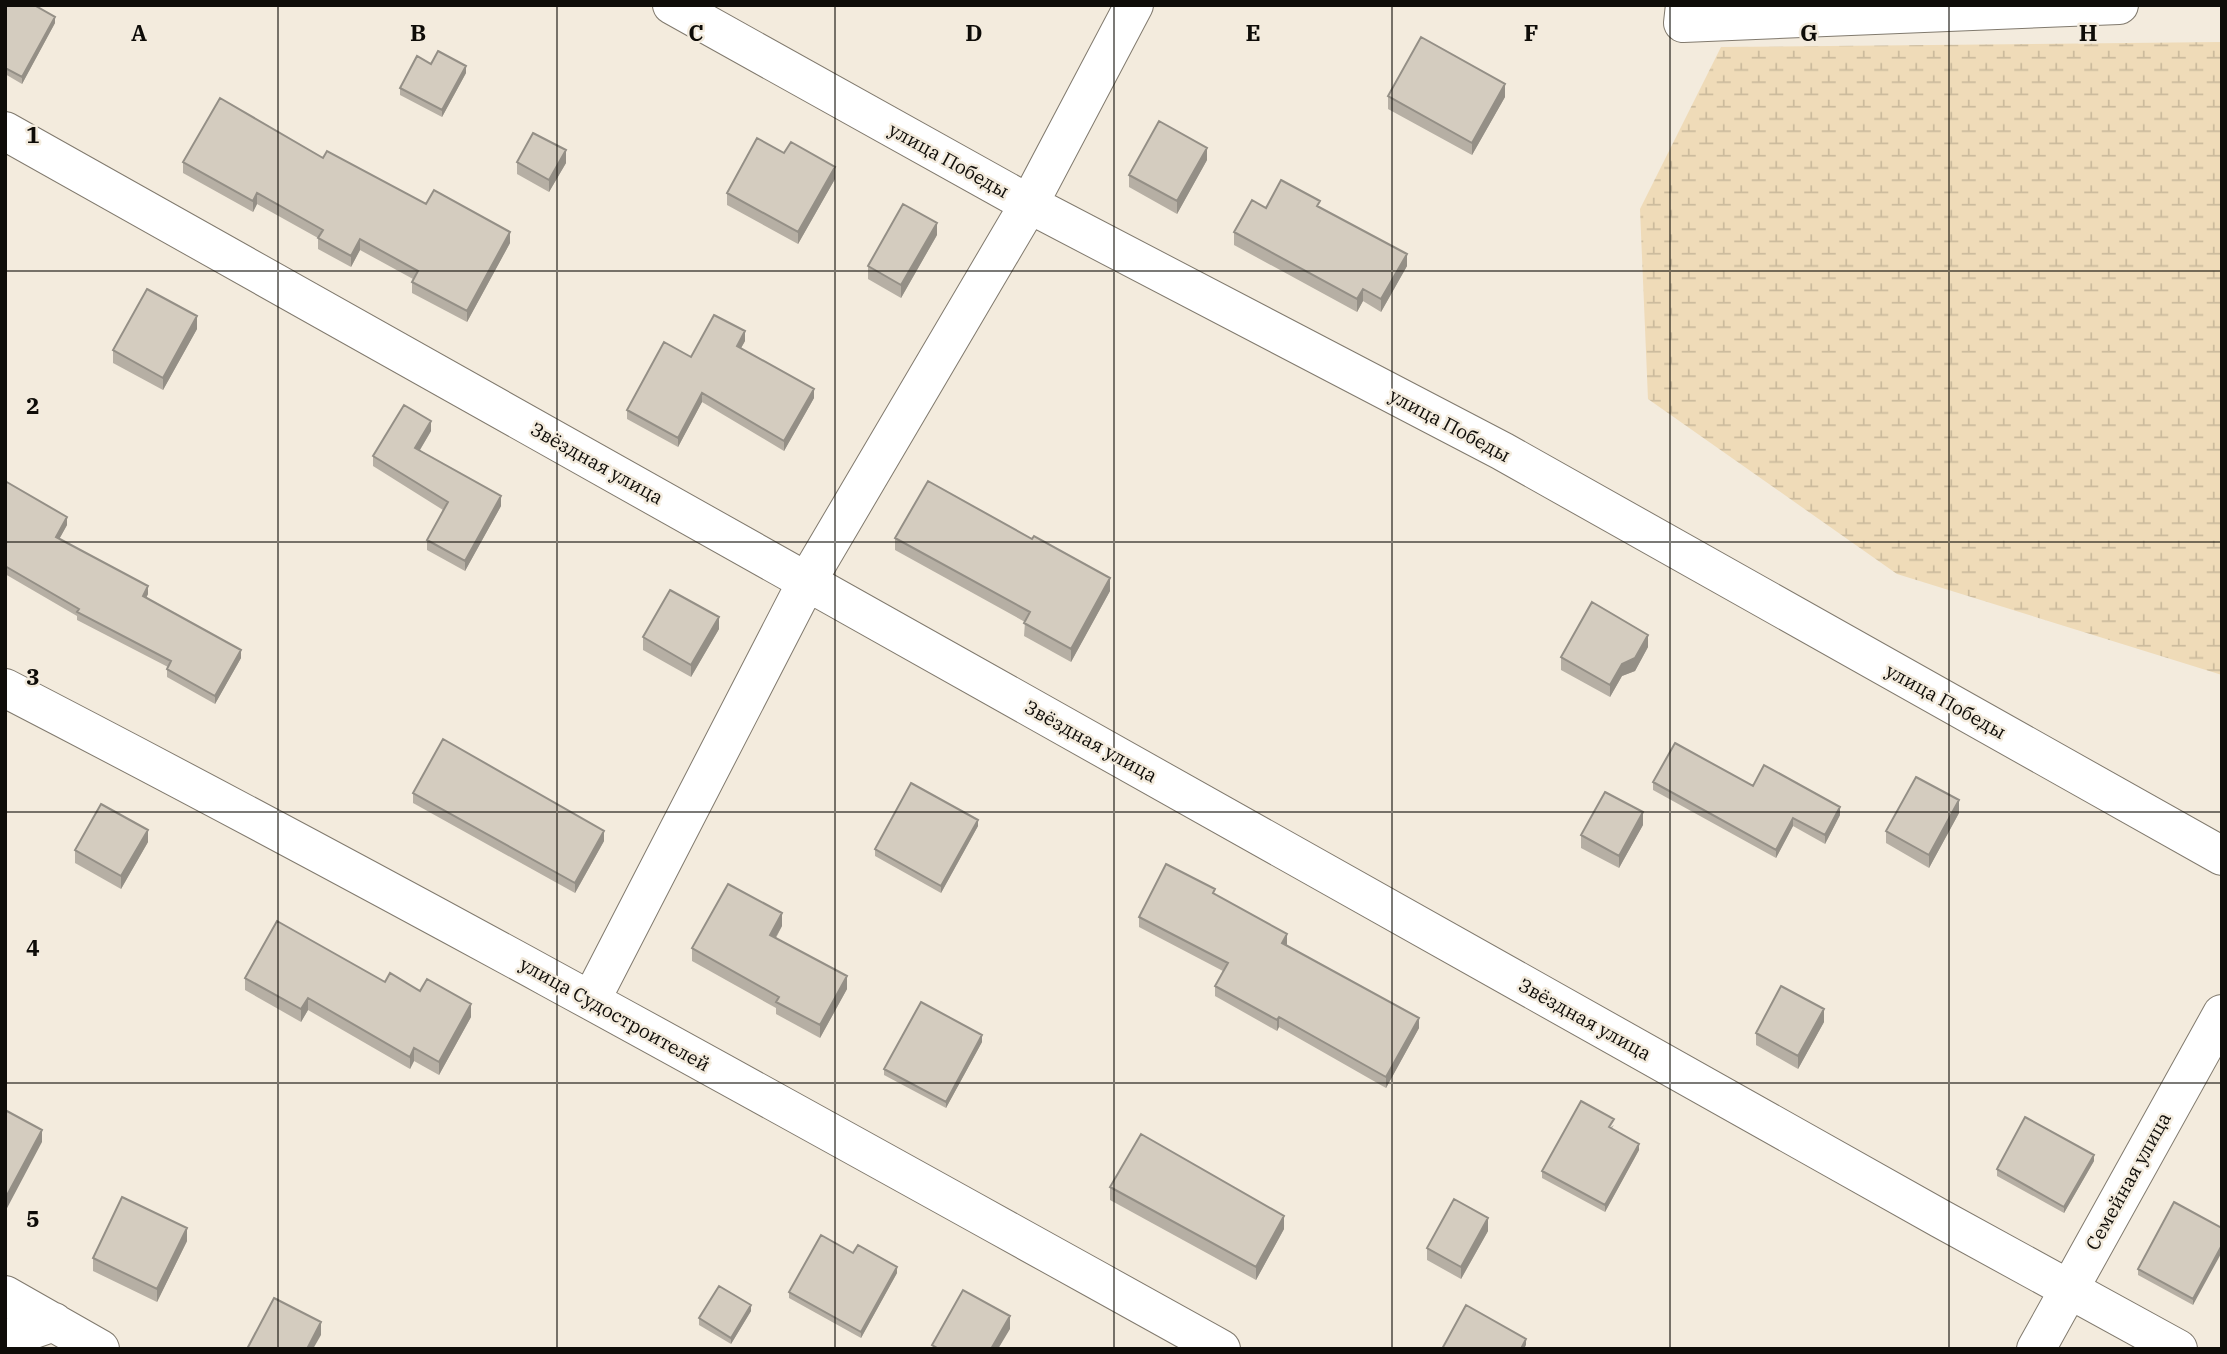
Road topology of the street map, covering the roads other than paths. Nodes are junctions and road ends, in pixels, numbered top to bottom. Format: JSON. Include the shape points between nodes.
{"nodes":[{"id":1,"x":672,"y":5,"type":"edge"},
{"id":2,"x":1134,"y":5,"type":"edge"},
{"id":3,"x":2119,"y":5,"type":"edge"},
{"id":4,"x":1684,"y":14,"type":"edge"},
{"id":5,"x":5,"y":131,"type":"edge"},
{"id":6,"x":1029,"y":204,"type":"junction"},
{"id":7,"x":807,"y":581,"type":"junction"},
{"id":8,"x":5,"y":688,"type":"edge"},
{"id":9,"x":2222,"y":856,"type":"edge"},
{"id":10,"x":591,"y":1000,"type":"junction"},
{"id":11,"x":2222,"y":1014,"type":"edge"},
{"id":12,"x":2068,"y":1288,"type":"junction"},
{"id":13,"x":5,"y":1295,"type":"edge"},
{"id":14,"x":54,"y":1322,"type":"junction"},
{"id":15,"x":5,"y":1339,"type":"edge"},
{"id":16,"x":100,"y":1349,"type":"edge"},
{"id":17,"x":1220,"y":1349,"type":"edge"},
{"id":18,"x":2036,"y":1349,"type":"edge"},
{"id":19,"x":2178,"y":1349,"type":"edge"}],
"edges":[{"from":1,"to":6,"type":"street","name":"улица Победы"},
{"from":2,"to":6,"type":"street"},
{"from":3,"to":4,"type":"street"},
{"from":5,"to":7,"type":"street","name":"Звёздная улица"},
{"from":6,"to":7,"type":"street"},
{"from":6,"to":9,"type":"street","name":"улица Победы","via":[[1502,451]]},
{"from":7,"to":10,"type":"street"},
{"from":7,"to":12,"type":"street","name":"Звёздная улица"},
{"from":8,"to":10,"type":"street","name":"улица Судостроителей"},
{"from":10,"to":17,"type":"street","name":"улица Судостроителей"},
{"from":11,"to":12,"type":"street","name":"Семейная улица"},
{"from":12,"to":18,"type":"street","name":"Семейная улица"},
{"from":12,"to":19,"type":"street","name":"Звёздная улица"},
{"from":13,"to":14,"type":"street"},
{"from":14,"to":15,"type":"street"},
{"from":14,"to":16,"type":"street"}]}
